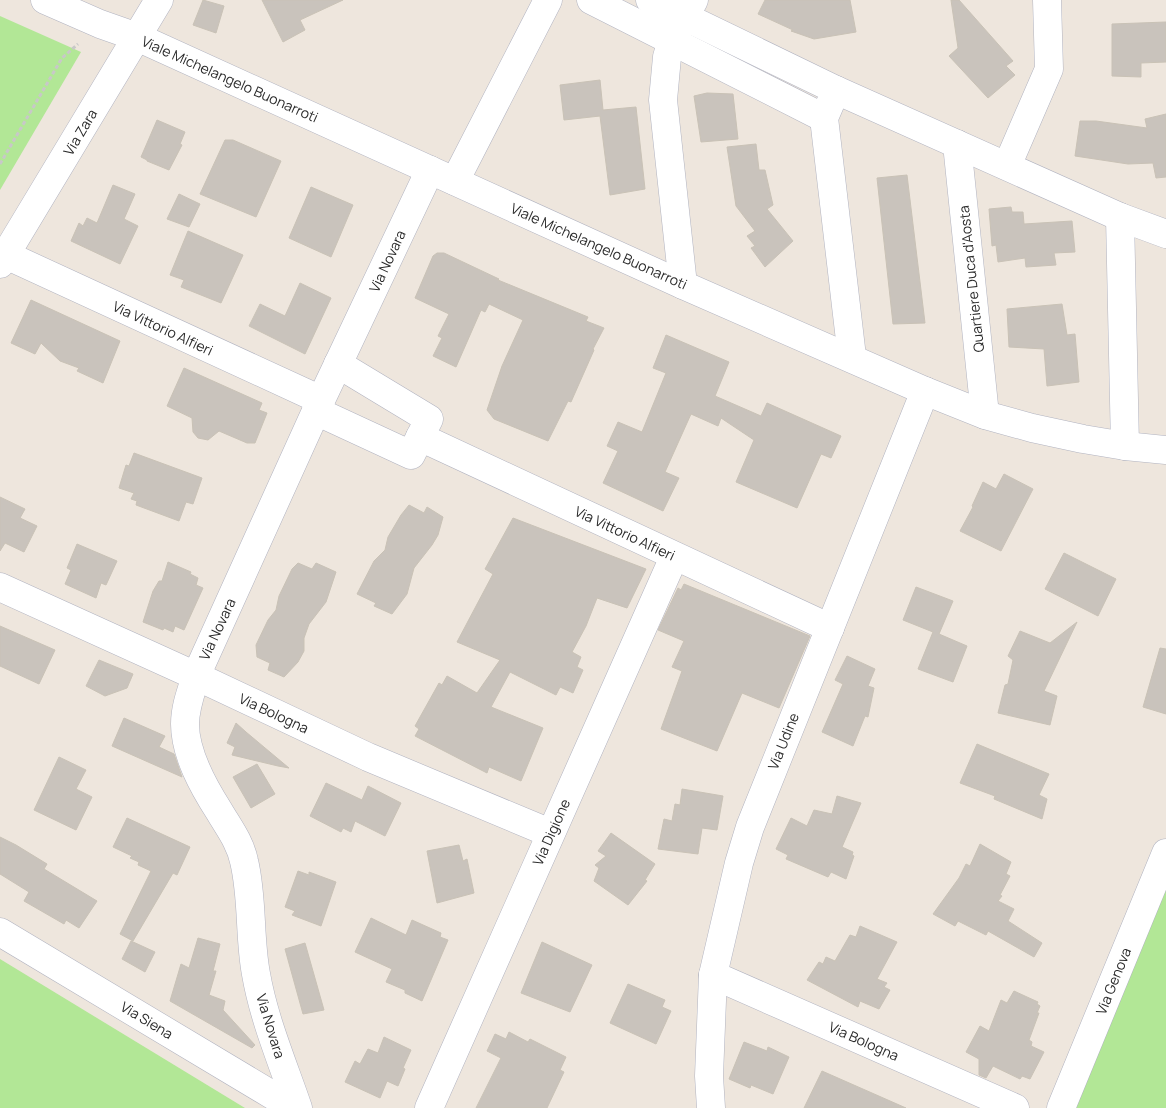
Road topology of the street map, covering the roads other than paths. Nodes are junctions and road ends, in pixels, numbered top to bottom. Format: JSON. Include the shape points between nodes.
{"nodes":[{"id":1,"x":46,"y":0,"type":"edge"},
{"id":2,"x":160,"y":0,"type":"edge"},
{"id":3,"x":548,"y":0,"type":"edge"},
{"id":4,"x":591,"y":0,"type":"edge"},
{"id":5,"x":650,"y":0,"type":"edge"},
{"id":6,"x":1047,"y":0,"type":"edge"},
{"id":7,"x":684,"y":19,"type":"edge"},
{"id":8,"x":137,"y":37,"type":"junction"},
{"id":9,"x":836,"y":90,"type":"junction"},
{"id":10,"x":824,"y":118,"type":"junction"},
{"id":11,"x":957,"y":144,"type":"junction"},
{"id":12,"x":1007,"y":166,"type":"junction"},
{"id":13,"x":430,"y":170,"type":"junction"},
{"id":14,"x":455,"y":181,"type":"junction"},
{"id":15,"x":1120,"y":217,"type":"junction"},
{"id":16,"x":1166,"y":234,"type":"edge"},
{"id":17,"x":3,"y":260,"type":"edge"},
{"id":18,"x":683,"y":285,"type":"junction"},
{"id":19,"x":852,"y":358,"type":"junction"},
{"id":20,"x":338,"y":364,"type":"junction"},
{"id":21,"x":924,"y":390,"type":"junction"},
{"id":22,"x":319,"y":406,"type":"junction"},
{"id":23,"x":985,"y":415,"type":"junction"},
{"id":24,"x":420,"y":437,"type":"junction"},
{"id":25,"x":1125,"y":446,"type":"junction"},
{"id":26,"x":1166,"y":450,"type":"edge"},
{"id":27,"x":674,"y":557,"type":"junction"},
{"id":28,"x":0,"y":587,"type":"edge"},
{"id":29,"x":830,"y":628,"type":"junction"},
{"id":30,"x":196,"y":676,"type":"junction"},
{"id":31,"x":550,"y":833,"type":"junction"},
{"id":32,"x":1166,"y":853,"type":"edge"},
{"id":33,"x":0,"y":932,"type":"edge"},
{"id":34,"x":713,"y":975,"type":"junction"},
{"id":35,"x":296,"y":1108,"type":"edge"},
{"id":36,"x":429,"y":1108,"type":"edge"},
{"id":37,"x":711,"y":1108,"type":"edge"},
{"id":38,"x":1015,"y":1108,"type":"edge"},
{"id":39,"x":1061,"y":1108,"type":"edge"}],
"edges":[{"from":1,"to":8,"type":"street","name":"Viale Michelangelo Buonarroti"},
{"from":2,"to":8,"type":"street","name":"Via Zara"},
{"from":3,"to":14,"type":"street"},
{"from":4,"to":7,"type":"street"},
{"from":5,"to":7,"type":"street"},
{"from":6,"to":12,"type":"street","via":[[1049,69]]},
{"from":7,"to":9,"type":"street"},
{"from":7,"to":10,"type":"street"},
{"from":7,"to":18,"type":"street","via":[[667,57],[663,100]]},
{"from":8,"to":13,"type":"street","name":"Viale Michelangelo Buonarroti"},
{"from":8,"to":17,"type":"street","name":"Via Zara"},
{"from":9,"to":10,"type":"street"},
{"from":9,"to":11,"type":"street"},
{"from":10,"to":19,"type":"street"},
{"from":11,"to":12,"type":"street"},
{"from":11,"to":23,"type":"street","name":"Quartiere Duca d'Aosta"},
{"from":12,"to":15,"type":"street"},
{"from":13,"to":14,"type":"street","name":"Viale Michelangelo Buonarroti"},
{"from":13,"to":20,"type":"street","name":"Via Novara"},
{"from":14,"to":18,"type":"street","name":"Viale Michelangelo Buonarroti"},
{"from":15,"to":16,"type":"street"},
{"from":15,"to":25,"type":"street"},
{"from":17,"to":22,"type":"street","name":"Via Vittorio Alfieri"},
{"from":18,"to":19,"type":"street","name":"Viale Michelangelo Buonarroti"},
{"from":19,"to":21,"type":"street","name":"Viale Michelangelo Buonarroti"},
{"from":20,"to":22,"type":"street","name":"Via Novara"},
{"from":20,"to":24,"type":"street","via":[[428,419]]},
{"from":21,"to":23,"type":"street","name":"Viale Michelangelo Buonarroti"},
{"from":21,"to":29,"type":"street","name":"Via Udine"},
{"from":22,"to":24,"type":"street","name":"Via Vittorio Alfieri","via":[[411,455]]},
{"from":22,"to":30,"type":"street","name":"Via Novara"},
{"from":23,"to":25,"type":"street","name":"Viale Michelangelo Buonarroti","via":[[1032,428]]},
{"from":24,"to":27,"type":"street","name":"Via Vittorio Alfieri"},
{"from":25,"to":26,"type":"street","name":"Viale Michelangelo Buonarroti"},
{"from":27,"to":29,"type":"street","name":"Via Vittorio Alfieri"},
{"from":27,"to":31,"type":"street","name":"Via Digione"},
{"from":28,"to":30,"type":"street","name":"Via Bologna"},
{"from":29,"to":34,"type":"street","name":"Via Udine","via":[[750,827]]},
{"from":30,"to":31,"type":"street","name":"Via Bologna","via":[[368,757]]},
{"from":30,"to":35,"type":"street","name":"Via Novara","via":[[187,702],[185,724],[188,741],[196,768],[240,847],[247,876],[260,996]]},
{"from":31,"to":36,"type":"street","name":"Via Digione"},
{"from":32,"to":39,"type":"street","name":"Via Genova"},
{"from":33,"to":35,"type":"street","name":"Via Siena"},
{"from":34,"to":37,"type":"street","name":"Via Udine"},
{"from":34,"to":38,"type":"street","name":"Via Bologna"}]}
